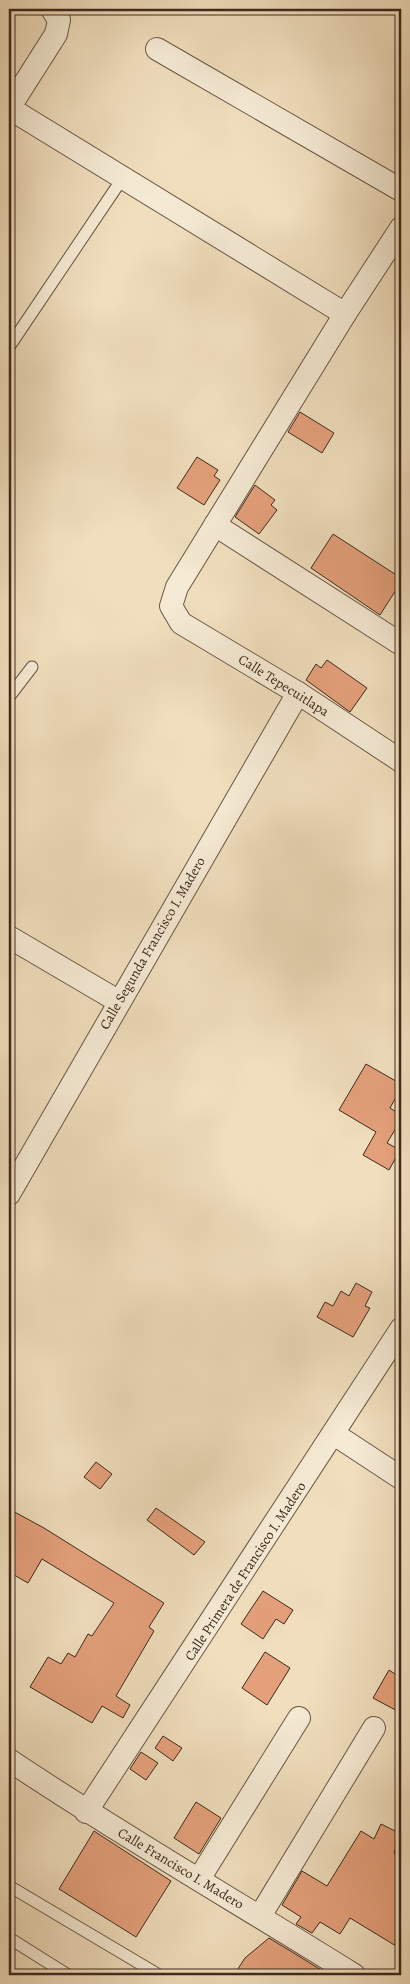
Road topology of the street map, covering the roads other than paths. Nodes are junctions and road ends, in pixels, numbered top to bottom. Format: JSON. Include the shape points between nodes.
{"nodes":[{"id":1,"x":52,"y":9,"type":"edge"},
{"id":2,"x":157,"y":49,"type":"dead end"},
{"id":3,"x":9,"y":108,"type":"edge"},
{"id":4,"x":122,"y":178,"type":"junction"},
{"id":5,"x":401,"y":190,"type":"edge"},
{"id":6,"x":401,"y":228,"type":"edge"},
{"id":7,"x":345,"y":314,"type":"junction"},
{"id":8,"x":9,"y":346,"type":"edge"},
{"id":9,"x":216,"y":525,"type":"junction"},
{"id":10,"x":401,"y":644,"type":"edge"},
{"id":11,"x":32,"y":667,"type":"dead end"},
{"id":12,"x":298,"y":693,"type":"junction"},
{"id":13,"x":9,"y":697,"type":"edge"},
{"id":14,"x":401,"y":761,"type":"edge"},
{"id":15,"x":9,"y":937,"type":"edge"},
{"id":16,"x":118,"y":1001,"type":"junction"},
{"id":17,"x":9,"y":1194,"type":"edge"},
{"id":18,"x":401,"y":1329,"type":"edge"},
{"id":19,"x":334,"y":1434,"type":"junction"},
{"id":20,"x":401,"y":1478,"type":"edge"},
{"id":21,"x":299,"y":1718,"type":"dead end"},
{"id":22,"x":374,"y":1728,"type":"dead end"},
{"id":23,"x":9,"y":1760,"type":"edge"},
{"id":24,"x":86,"y":1812,"type":"junction"},
{"id":25,"x":198,"y":1879,"type":"junction"},
{"id":26,"x":9,"y":1886,"type":"edge"},
{"id":27,"x":260,"y":1916,"type":"junction"},
{"id":28,"x":9,"y":1938,"type":"edge"},
{"id":29,"x":68,"y":1975,"type":"edge"},
{"id":30,"x":159,"y":1975,"type":"edge"},
{"id":31,"x":354,"y":1975,"type":"edge"}],
"edges":[{"from":1,"to":3,"type":"street","via":[[59,20],[56,34]]},
{"from":2,"to":5,"type":"street"},
{"from":3,"to":4,"type":"street"},
{"from":4,"to":7,"type":"street"},
{"from":4,"to":8,"type":"lane"},
{"from":6,"to":7,"type":"street"},
{"from":7,"to":9,"type":"street"},
{"from":9,"to":10,"type":"street"},
{"from":9,"to":12,"type":"street","name":"Calle Tepecuitlapa","via":[[177,588],[171,606],[181,623]]},
{"from":11,"to":13,"type":"lane"},
{"from":12,"to":14,"type":"street","name":"Calle Tepecuitlapa"},
{"from":12,"to":16,"type":"street","name":"Calle Segunda Francisco I. Madero"},
{"from":15,"to":16,"type":"street"},
{"from":16,"to":17,"type":"street","name":"Calle Segunda Francisco I. Madero"},
{"from":18,"to":19,"type":"street","name":"Calle Primera de Francisco I. Madero"},
{"from":19,"to":20,"type":"street"},
{"from":19,"to":24,"type":"street","name":"Calle Primera de Francisco I. Madero"},
{"from":21,"to":25,"type":"street"},
{"from":22,"to":27,"type":"street"},
{"from":23,"to":24,"type":"street","name":"Calle Francisco I. Madero"},
{"from":24,"to":25,"type":"street","name":"Calle Francisco I. Madero"},
{"from":25,"to":27,"type":"street","name":"Calle Francisco I. Madero"},
{"from":26,"to":30,"type":"lane"},
{"from":27,"to":31,"type":"street","name":"Calle Francisco I. Madero"},
{"from":28,"to":29,"type":"lane"}]}
